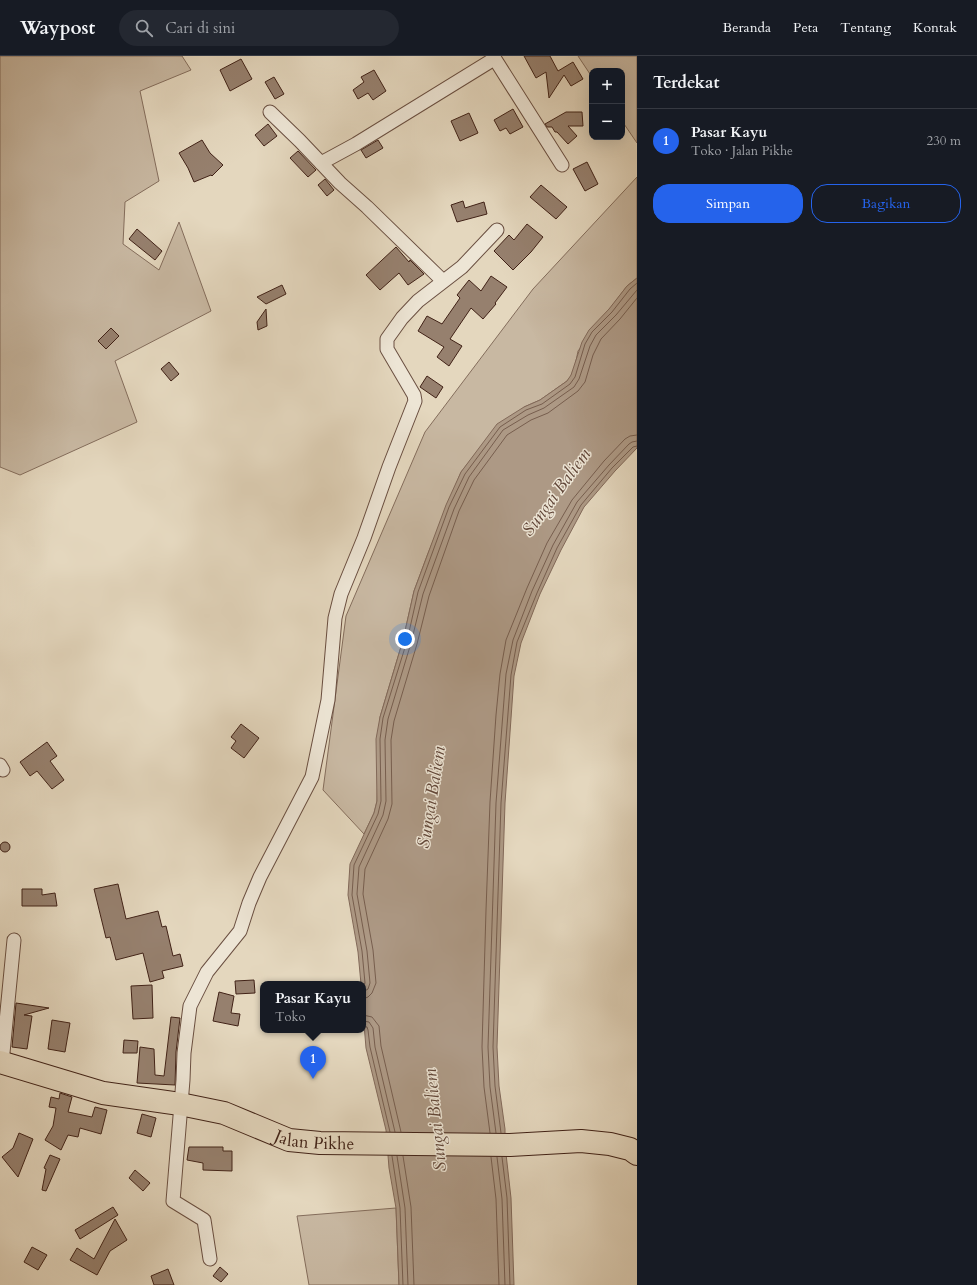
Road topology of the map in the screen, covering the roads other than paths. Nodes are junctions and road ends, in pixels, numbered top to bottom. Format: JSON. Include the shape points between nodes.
{"nodes":[{"id":1,"x":493,"y":58,"type":"edge"},
{"id":2,"x":270,"y":112,"type":"dead end"},
{"id":3,"x":321,"y":163,"type":"junction"},
{"id":4,"x":562,"y":165,"type":"dead end"},
{"id":5,"x":497,"y":230,"type":"dead end"},
{"id":6,"x":443,"y":281,"type":"junction"},
{"id":7,"x":14,"y":940,"type":"dead end"},
{"id":8,"x":1,"y":1062,"type":"edge"},
{"id":9,"x":180,"y":1104,"type":"junction"},
{"id":10,"x":637,"y":1154,"type":"edge"},
{"id":11,"x":210,"y":1259,"type":"dead end"}],
"edges":[{"from":1,"to":3,"type":"street","via":[[356,144]]},
{"from":1,"to":4,"type":"street"},
{"from":2,"to":3,"type":"street"},
{"from":3,"to":6,"type":"street"},
{"from":5,"to":6,"type":"street","via":[[462,267]]},
{"from":6,"to":9,"type":"street","via":[[418,301],[387,340],[387,349],[414,395],[413,409],[341,594],[335,618],[328,700],[312,777],[260,877],[240,931],[207,972],[190,1006]]},
{"from":7,"to":8,"type":"street"},
{"from":8,"to":9,"type":"highway","name":"Jalan Pikhe","via":[[104,1093]]},
{"from":9,"to":10,"type":"highway","name":"Jalan Pikhe","via":[[224,1113],[289,1140],[320,1143],[510,1145],[581,1141],[610,1144],[630,1149]]},
{"from":9,"to":11,"type":"street","via":[[173,1201],[204,1220]]}]}
